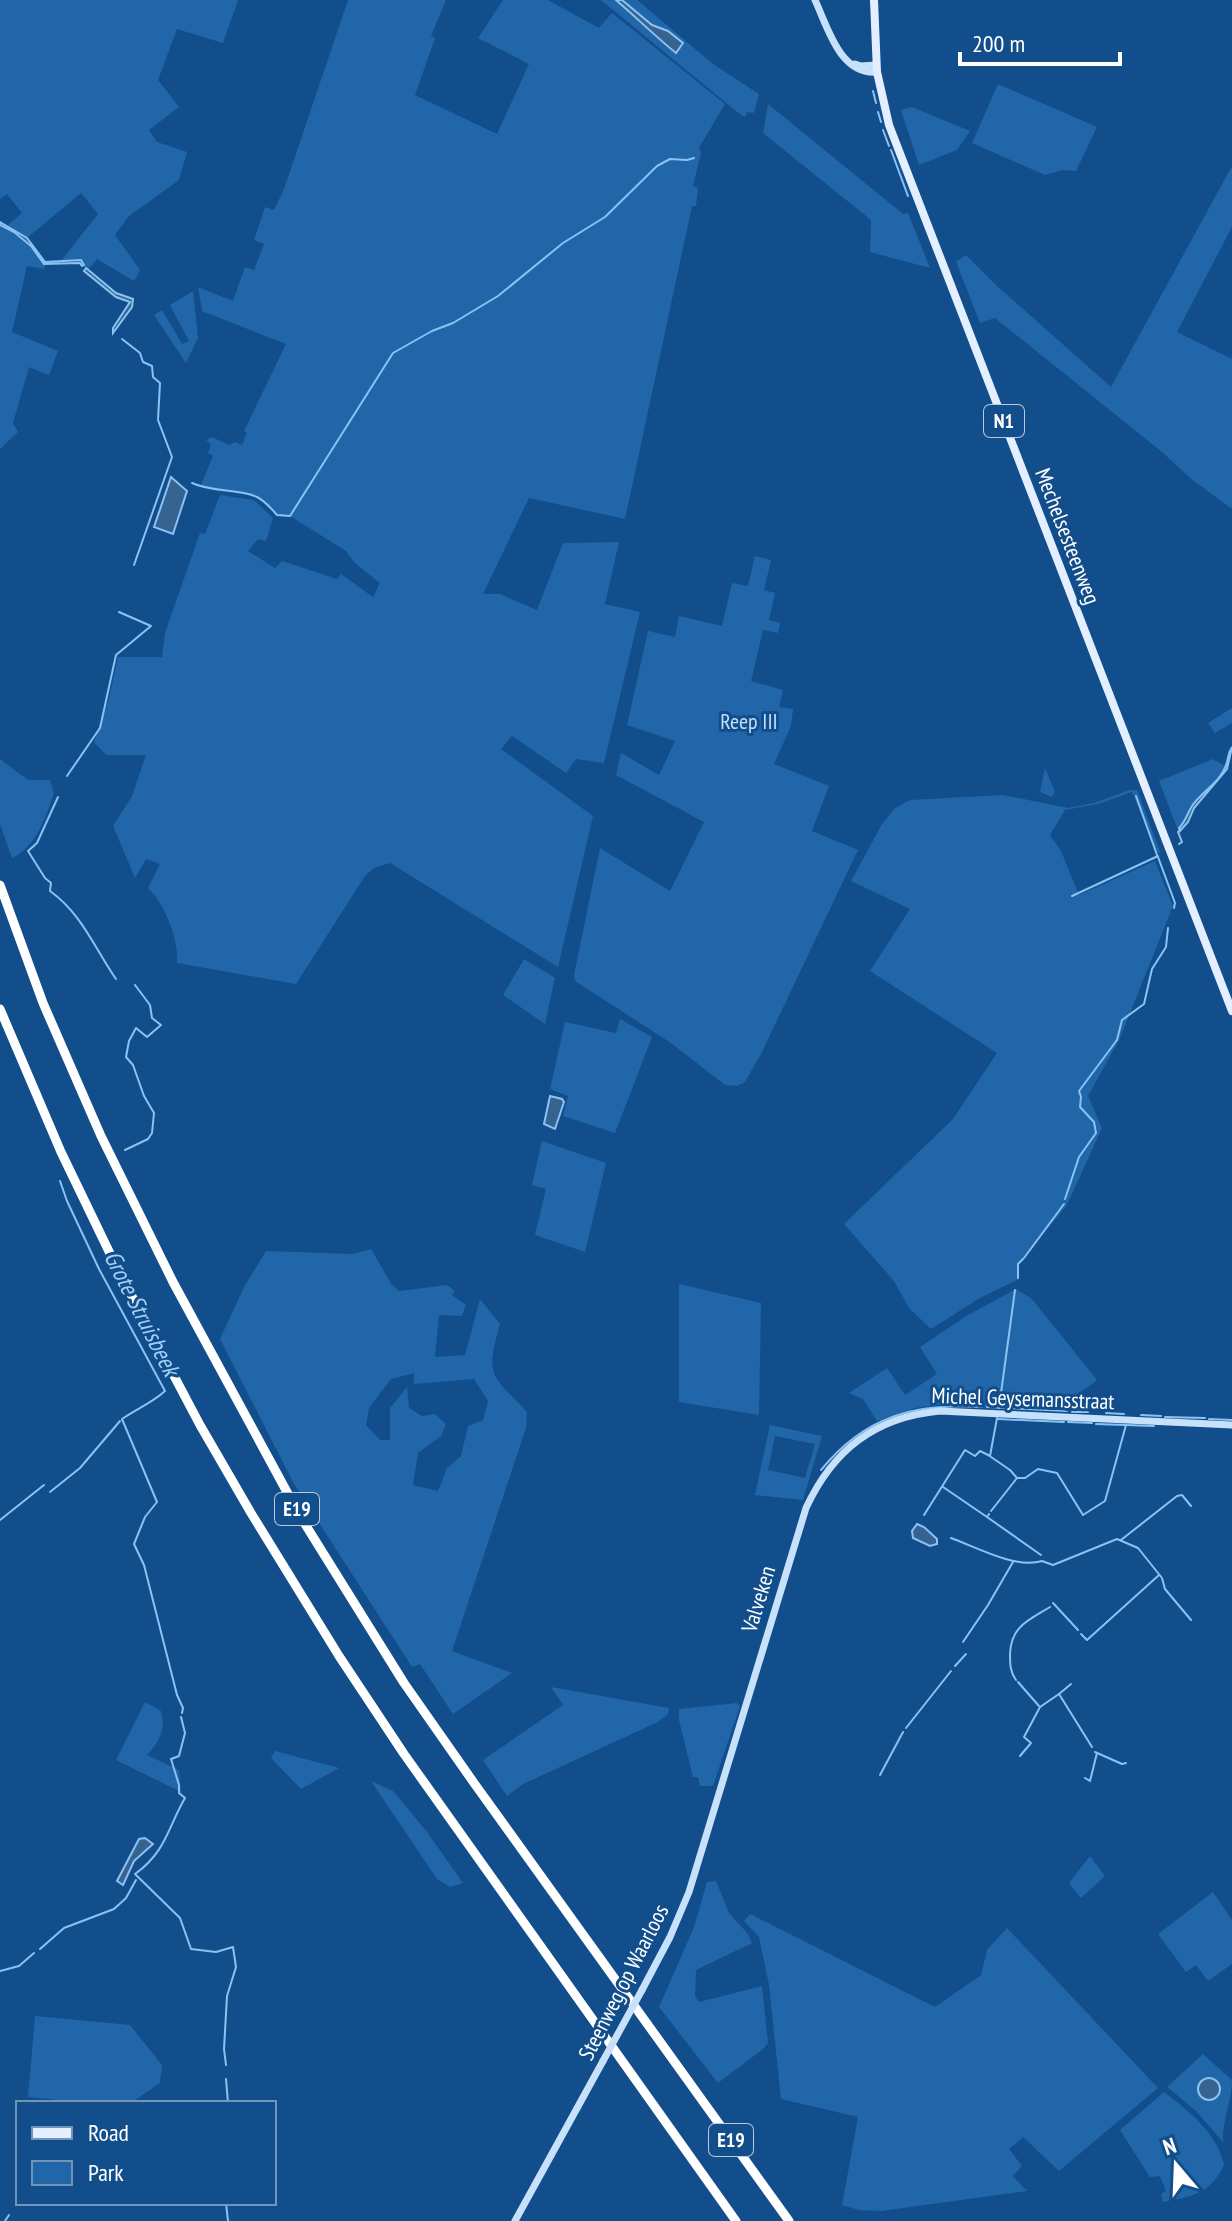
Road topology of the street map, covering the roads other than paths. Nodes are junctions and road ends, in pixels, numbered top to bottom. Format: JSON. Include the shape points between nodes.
{"nodes":[{"id":1,"x":815,"y":0,"type":"edge"},
{"id":2,"x":874,"y":0,"type":"edge"},
{"id":3,"x":876,"y":68,"type":"junction"},
{"id":4,"x":0,"y":885,"type":"edge"},
{"id":5,"x":0,"y":1009,"type":"edge"},
{"id":6,"x":1232,"y":1011,"type":"edge"},
{"id":7,"x":1232,"y":1425,"type":"edge"},
{"id":8,"x":806,"y":1508,"type":"joint"},
{"id":9,"x":746,"y":1701,"type":"joint"},
{"id":10,"x":515,"y":2221,"type":"edge"},
{"id":11,"x":736,"y":2221,"type":"edge"},
{"id":12,"x":789,"y":2221,"type":"edge"}],
"edges":[{"from":1,"to":3,"type":"street","via":[[844,58],[860,71]]},
{"from":2,"to":3,"type":"main road","number":"N1"},
{"from":3,"to":6,"type":"main road","name":"Mechelsesteenweg","number":"N1","via":[[889,125]]},
{"from":4,"to":12,"type":"highway","number":"E19","via":[[43,1003],[101,1136],[300,1516],[404,1683]]},
{"from":5,"to":11,"type":"highway","number":"E19","via":[[116,1266],[251,1513],[412,1766]]},
{"from":7,"to":8,"type":"street","name":"Michel Geysemansstraat","via":[[955,1410],[915,1414],[882,1425],[850,1446],[821,1478]]},
{"from":8,"to":9,"type":"street","name":"Valveken"},
{"from":9,"to":10,"type":"street","name":"Steenweg op Waarloos","bridge":true,"via":[[689,1892],[670,1937]]}]}
